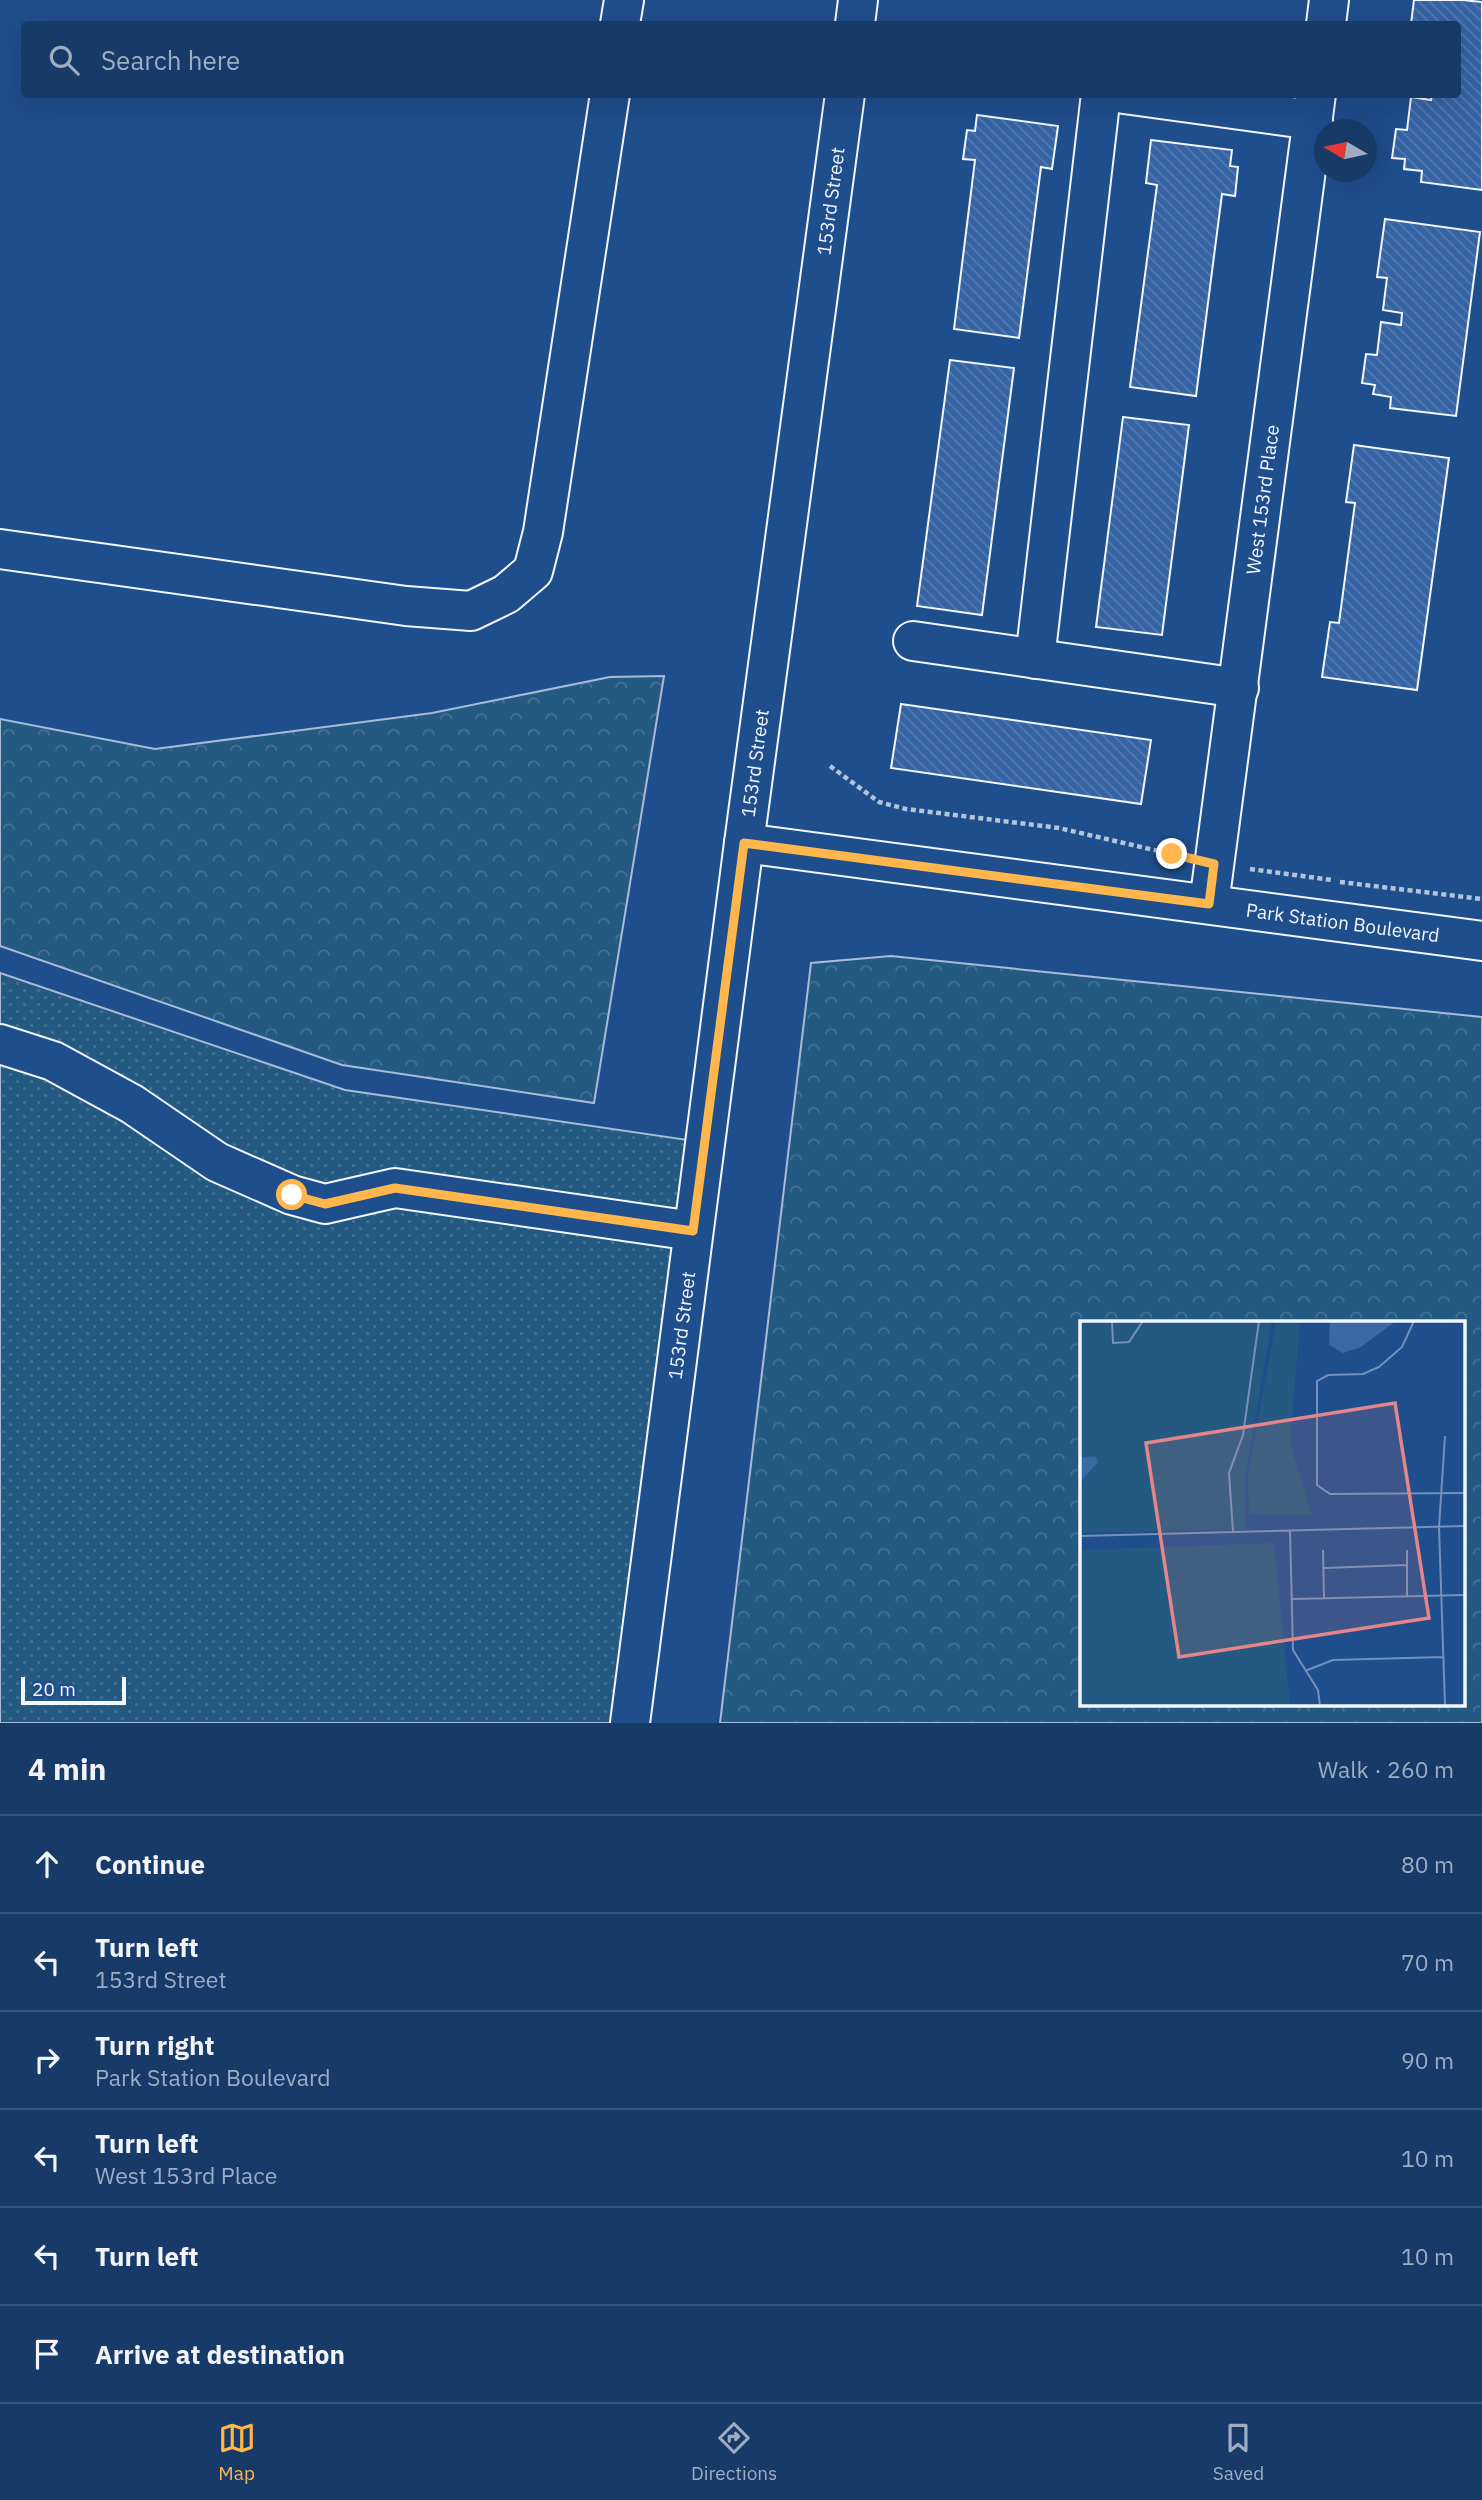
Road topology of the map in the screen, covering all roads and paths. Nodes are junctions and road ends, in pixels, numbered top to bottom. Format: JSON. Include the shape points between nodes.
{"nodes":[{"id":1,"x":624,"y":0,"type":"edge"},
{"id":2,"x":858,"y":0,"type":"edge"},
{"id":3,"x":1329,"y":0,"type":"edge"},
{"id":4,"x":620,"y":21,"type":"edge"},
{"id":5,"x":855,"y":21,"type":"edge"},
{"id":6,"x":1326,"y":21,"type":"edge"},
{"id":7,"x":609,"y":98,"type":"edge"},
{"id":8,"x":844,"y":98,"type":"edge"},
{"id":9,"x":1101,"y":98,"type":"edge"},
{"id":10,"x":1183,"y":98,"type":"edge"},
{"id":11,"x":1315,"y":107,"type":"edge"},
{"id":12,"x":0,"y":549,"type":"edge"},
{"id":13,"x":913,"y":641,"type":"dead end"},
{"id":14,"x":1035,"y":659,"type":"junction"},
{"id":15,"x":1239,"y":688,"type":"junction"},
{"id":16,"x":830,"y":766,"type":"dead end"},
{"id":17,"x":744,"y":843,"type":"junction"},
{"id":18,"x":1214,"y":864,"type":"junction"},
{"id":19,"x":1482,"y":899,"type":"edge"},
{"id":20,"x":1209,"y":904,"type":"junction"},
{"id":21,"x":1482,"y":941,"type":"edge"},
{"id":22,"x":0,"y":1044,"type":"edge"},
{"id":23,"x":693,"y":1231,"type":"junction"},
{"id":24,"x":629,"y":1723,"type":"edge"}],
"edges":[{"from":1,"to":4,"type":"street"},
{"from":2,"to":5,"type":"street"},
{"from":3,"to":6,"type":"street"},
{"from":7,"to":12,"type":"street","via":[[543,532],[533,570],[506,594],[471,611],[406,606]]},
{"from":8,"to":17,"type":"street","name":"153rd Street"},
{"from":9,"to":14,"type":"street"},
{"from":10,"to":11,"type":"street"},
{"from":11,"to":15,"type":"street","name":"West 153rd Place"},
{"from":13,"to":14,"type":"street"},
{"from":14,"to":15,"type":"street"},
{"from":15,"to":18,"type":"street","name":"West 153rd Place"},
{"from":16,"to":18,"type":"path","via":[[879,802],[906,809],[1059,828]]},
{"from":17,"to":20,"type":"street","name":"Park Station Boulevard"},
{"from":17,"to":23,"type":"street","name":"153rd Street"},
{"from":18,"to":19,"type":"path"},
{"from":18,"to":20,"type":"street","name":"West 153rd Place"},
{"from":20,"to":21,"type":"street","name":"Park Station Boulevard"},
{"from":22,"to":23,"type":"street","via":[[53,1061],[132,1104],[217,1162],[292,1195],[325,1204],[395,1188]]},
{"from":23,"to":24,"type":"street","name":"153rd Street"}]}
